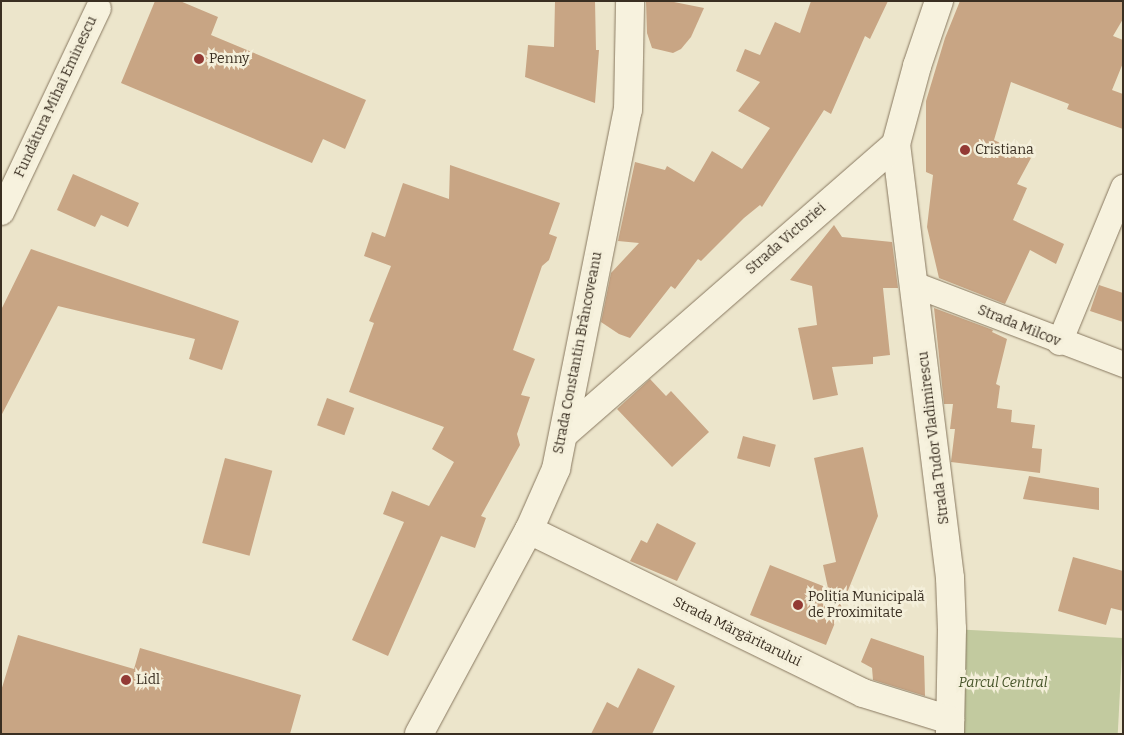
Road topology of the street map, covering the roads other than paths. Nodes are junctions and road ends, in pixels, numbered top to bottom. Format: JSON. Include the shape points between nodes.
{"nodes":[{"id":1,"x":630,"y":1,"type":"edge"},
{"id":2,"x":939,"y":1,"type":"edge"},
{"id":3,"x":98,"y":8,"type":"dead end"},
{"id":4,"x":896,"y":144,"type":"junction"},
{"id":5,"x":1123,"y":187,"type":"edge"},
{"id":6,"x":1,"y":212,"type":"edge"},
{"id":7,"x":916,"y":285,"type":"junction"},
{"id":8,"x":1059,"y":342,"type":"junction"},
{"id":9,"x":1123,"y":364,"type":"edge"},
{"id":10,"x":565,"y":433,"type":"junction"},
{"id":11,"x":529,"y":530,"type":"junction"},
{"id":12,"x":950,"y":727,"type":"edge"},
{"id":13,"x":419,"y":734,"type":"edge"}],
"edges":[{"from":1,"to":10,"type":"street","name":"Strada Constantin Brâncoveanu","via":[[628,110],[576,357]]},
{"from":2,"to":4,"type":"street"},
{"from":3,"to":6,"type":"street","name":"Fundătura Mihai Eminescu"},
{"from":4,"to":7,"type":"street","name":"Strada Tudor Vladimirescu"},
{"from":4,"to":10,"type":"street","name":"Strada Victoriei"},
{"from":5,"to":8,"type":"street"},
{"from":7,"to":8,"type":"street","name":"Strada Milcov"},
{"from":7,"to":12,"type":"street","name":"Strada Tudor Vladimirescu","via":[[950,578]]},
{"from":8,"to":9,"type":"street","name":"Strada Milcov"},
{"from":10,"to":11,"type":"street","name":"Strada Constantin Brâncoveanu","via":[[556,469]]},
{"from":11,"to":12,"type":"street","name":"Strada Mărgăritarului","via":[[863,693]]},
{"from":11,"to":13,"type":"street","name":"Strada Constantin Brâncoveanu"}]}
